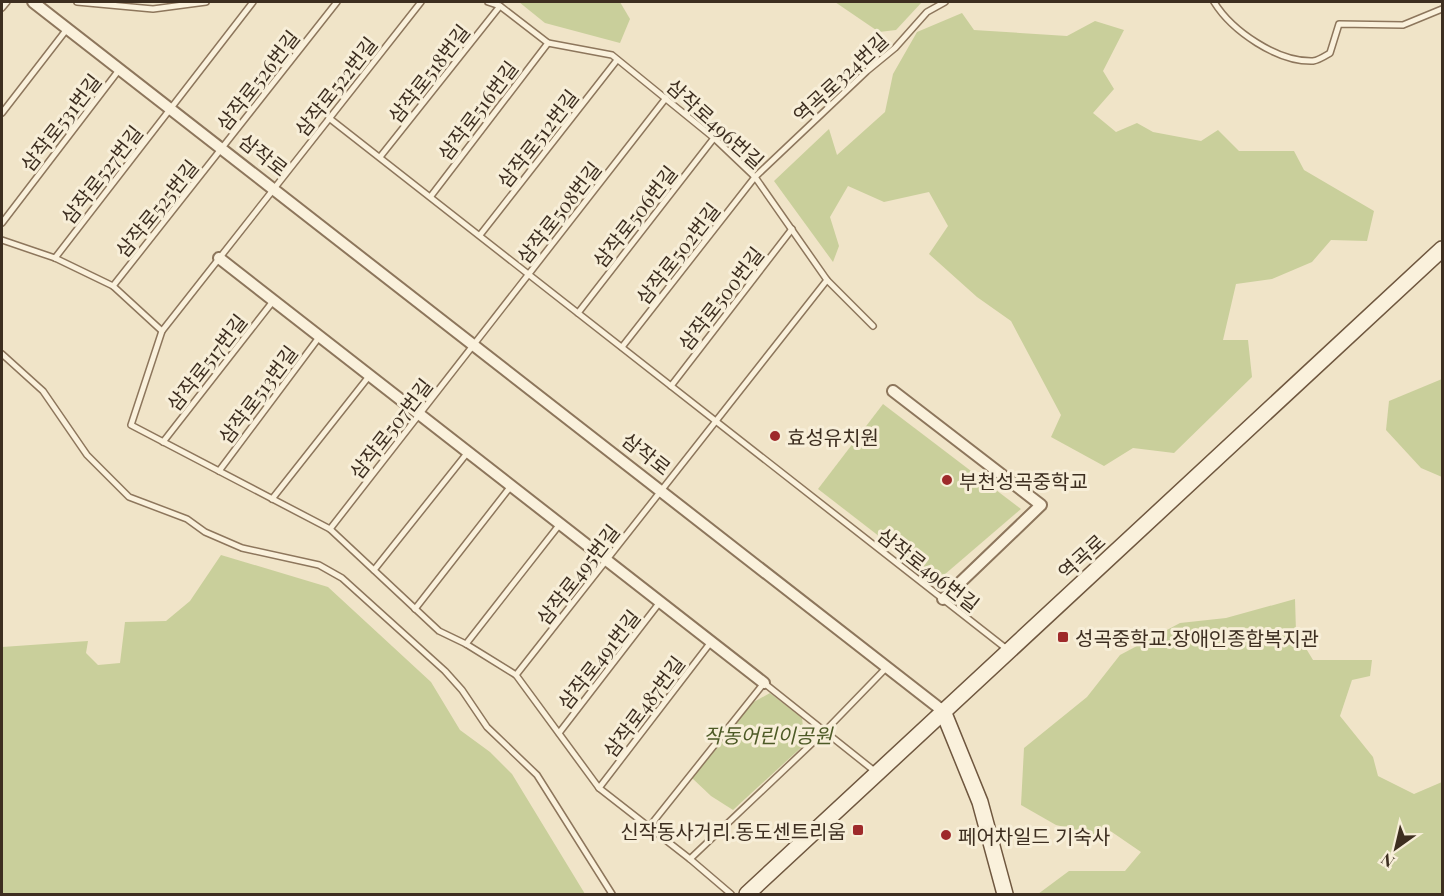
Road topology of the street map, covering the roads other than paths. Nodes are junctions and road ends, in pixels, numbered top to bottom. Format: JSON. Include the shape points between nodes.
{"nodes":[{"id":1,"x":7,"y":2,"type":"edge"},
{"id":2,"x":33,"y":2,"type":"edge"},
{"id":3,"x":77,"y":2,"type":"edge"},
{"id":4,"x":206,"y":2,"type":"edge"},
{"id":5,"x":253,"y":2,"type":"edge"},
{"id":6,"x":337,"y":2,"type":"edge"},
{"id":7,"x":421,"y":2,"type":"edge"},
{"id":8,"x":488,"y":2,"type":"edge"},
{"id":9,"x":945,"y":2,"type":"edge"},
{"id":10,"x":1214,"y":2,"type":"edge"},
{"id":11,"x":500,"y":6,"type":"junction"},
{"id":12,"x":2,"y":8,"type":"edge"},
{"id":13,"x":1443,"y":9,"type":"edge"},
{"id":14,"x":68,"y":29,"type":"junction"},
{"id":15,"x":548,"y":43,"type":"junction"},
{"id":16,"x":617,"y":60,"type":"junction"},
{"id":17,"x":120,"y":68,"type":"junction"},
{"id":18,"x":666,"y":98,"type":"junction"},
{"id":19,"x":171,"y":108,"type":"junction"},
{"id":20,"x":2,"y":113,"type":"edge"},
{"id":21,"x":329,"y":118,"type":"junction"},
{"id":22,"x":714,"y":138,"type":"junction"},
{"id":23,"x":223,"y":148,"type":"junction"},
{"id":24,"x":380,"y":158,"type":"junction"},
{"id":25,"x":755,"y":177,"type":"junction"},
{"id":26,"x":273,"y":189,"type":"junction"},
{"id":27,"x":431,"y":196,"type":"junction"},
{"id":28,"x":2,"y":223,"type":"edge"},
{"id":29,"x":792,"y":230,"type":"junction"},
{"id":30,"x":480,"y":235,"type":"junction"},
{"id":31,"x":2,"y":240,"type":"edge"},
{"id":32,"x":1443,"y":249,"type":"edge"},
{"id":33,"x":55,"y":258,"type":"junction"},
{"id":34,"x":219,"y":258,"type":"junction"},
{"id":35,"x":529,"y":274,"type":"junction"},
{"id":36,"x":826,"y":280,"type":"junction"},
{"id":37,"x":113,"y":286,"type":"junction"},
{"id":38,"x":274,"y":300,"type":"junction"},
{"id":39,"x":578,"y":313,"type":"junction"},
{"id":40,"x":873,"y":326,"type":"dead end"},
{"id":41,"x":162,"y":331,"type":"junction"},
{"id":42,"x":320,"y":336,"type":"junction"},
{"id":43,"x":475,"y":345,"type":"junction"},
{"id":44,"x":622,"y":347,"type":"junction"},
{"id":45,"x":2,"y":354,"type":"edge"},
{"id":46,"x":370,"y":375,"type":"junction"},
{"id":47,"x":671,"y":386,"type":"junction"},
{"id":48,"x":893,"y":392,"type":"dead end"},
{"id":49,"x":420,"y":414,"type":"junction"},
{"id":50,"x":717,"y":422,"type":"junction"},
{"id":51,"x":163,"y":442,"type":"junction"},
{"id":52,"x":468,"y":452,"type":"junction"},
{"id":53,"x":219,"y":471,"type":"junction"},
{"id":54,"x":511,"y":486,"type":"junction"},
{"id":55,"x":662,"y":491,"type":"junction"},
{"id":56,"x":272,"y":499,"type":"junction"},
{"id":57,"x":560,"y":524,"type":"junction"},
{"id":58,"x":330,"y":529,"type":"junction"},
{"id":59,"x":607,"y":560,"type":"junction"},
{"id":60,"x":374,"y":570,"type":"junction"},
{"id":61,"x":943,"y":599,"type":"junction"},
{"id":62,"x":660,"y":602,"type":"junction"},
{"id":63,"x":416,"y":609,"type":"junction"},
{"id":64,"x":711,"y":642,"type":"junction"},
{"id":65,"x":466,"y":644,"type":"junction"},
{"id":66,"x":1009,"y":651,"type":"junction"},
{"id":67,"x":887,"y":667,"type":"junction"},
{"id":68,"x":516,"y":675,"type":"junction"},
{"id":69,"x":764,"y":683,"type":"junction"},
{"id":70,"x":943,"y":711,"type":"junction"},
{"id":71,"x":825,"y":731,"type":"junction"},
{"id":72,"x":559,"y":733,"type":"junction"},
{"id":73,"x":877,"y":773,"type":"junction"},
{"id":74,"x":599,"y":788,"type":"junction"},
{"id":75,"x":649,"y":827,"type":"junction"},
{"id":76,"x":690,"y":859,"type":"junction"},
{"id":77,"x":612,"y":894,"type":"edge"},
{"id":78,"x":730,"y":894,"type":"edge"},
{"id":79,"x":747,"y":894,"type":"edge"},
{"id":80,"x":1005,"y":894,"type":"edge"}],
"edges":[{"from":1,"to":12,"type":"lane"},
{"from":2,"to":14,"type":"street","name":"삼작로"},
{"from":3,"to":4,"type":"lane","via":[[153,9]]},
{"from":5,"to":19,"type":"lane"},
{"from":6,"to":23,"type":"lane","name":"삼작로526번길"},
{"from":7,"to":21,"type":"lane","name":"삼작로522번길"},
{"from":8,"to":11,"type":"lane","name":"삼작로496번길"},
{"from":9,"to":25,"type":"lane","name":"역곡로324번길","via":[[927,12],[895,48]]},
{"from":10,"to":13,"type":"lane","via":[[1254,41],[1293,59],[1316,61],[1330,53],[1339,24],[1403,25]]},
{"from":11,"to":15,"type":"lane","name":"삼작로496번길"},
{"from":11,"to":24,"type":"lane","name":"삼작로518번길"},
{"from":14,"to":17,"type":"street","name":"삼작로"},
{"from":14,"to":20,"type":"lane"},
{"from":15,"to":16,"type":"lane","name":"삼작로496번길","via":[[612,55]]},
{"from":15,"to":27,"type":"lane","name":"삼작로516번길"},
{"from":16,"to":18,"type":"lane","name":"삼작로496번길"},
{"from":16,"to":30,"type":"lane","name":"삼작로512번길"},
{"from":17,"to":19,"type":"street","name":"삼작로"},
{"from":17,"to":28,"type":"lane","name":"삼작로531번길"},
{"from":18,"to":22,"type":"lane","name":"삼작로496번길"},
{"from":18,"to":35,"type":"lane","name":"삼작로508번길"},
{"from":19,"to":23,"type":"street","name":"삼작로"},
{"from":19,"to":33,"type":"lane","name":"삼작로527번길"},
{"from":21,"to":24,"type":"lane","name":"삼작로496번길"},
{"from":21,"to":26,"type":"lane","name":"삼작로522번길"},
{"from":22,"to":25,"type":"lane","name":"삼작로496번길"},
{"from":22,"to":39,"type":"lane","name":"삼작로506번길"},
{"from":23,"to":26,"type":"street","name":"삼작로"},
{"from":23,"to":37,"type":"lane","name":"삼작로525번길"},
{"from":24,"to":27,"type":"lane","name":"삼작로496번길"},
{"from":25,"to":29,"type":"lane","name":"삼작로496번길"},
{"from":25,"to":44,"type":"lane","name":"삼작로502번길"},
{"from":26,"to":34,"type":"lane","name":"삼작로522번길"},
{"from":26,"to":43,"type":"street","name":"삼작로"},
{"from":27,"to":30,"type":"lane","name":"삼작로496번길"},
{"from":29,"to":36,"type":"lane","name":"삼작로496번길"},
{"from":29,"to":47,"type":"lane","name":"삼작로500번길"},
{"from":30,"to":35,"type":"lane","name":"삼작로496번길"},
{"from":31,"to":33,"type":"lane"},
{"from":32,"to":66,"type":"street","name":"역곡로"},
{"from":33,"to":37,"type":"lane"},
{"from":34,"to":38,"type":"street"},
{"from":34,"to":41,"type":"lane","name":"삼작로522번길"},
{"from":35,"to":39,"type":"lane","name":"삼작로496번길"},
{"from":35,"to":43,"type":"lane","name":"삼작로508번길"},
{"from":36,"to":40,"type":"lane","name":"삼작로496번길"},
{"from":36,"to":50,"type":"lane"},
{"from":37,"to":41,"type":"lane"},
{"from":38,"to":42,"type":"street"},
{"from":38,"to":51,"type":"lane","name":"삼작로517번길"},
{"from":39,"to":44,"type":"lane","name":"삼작로496번길"},
{"from":41,"to":51,"type":"lane","name":"삼작로522번길","via":[[130,425]]},
{"from":42,"to":46,"type":"street"},
{"from":42,"to":53,"type":"lane","name":"삼작로513번길"},
{"from":43,"to":49,"type":"lane","name":"삼작로507번길"},
{"from":43,"to":55,"type":"street","name":"삼작로"},
{"from":44,"to":47,"type":"lane","name":"삼작로496번길"},
{"from":45,"to":77,"type":"lane","via":[[43,391],[87,455],[129,497],[187,519],[242,548],[319,565],[342,578],[445,671],[487,727],[537,775]]},
{"from":46,"to":49,"type":"street"},
{"from":46,"to":56,"type":"lane"},
{"from":47,"to":50,"type":"lane","name":"삼작로496번길"},
{"from":48,"to":61,"type":"street","via":[[1041,505]]},
{"from":49,"to":52,"type":"street"},
{"from":49,"to":58,"type":"lane","name":"삼작로507번길"},
{"from":50,"to":55,"type":"lane"},
{"from":50,"to":61,"type":"lane","name":"삼작로496번길"},
{"from":51,"to":53,"type":"lane"},
{"from":52,"to":54,"type":"street"},
{"from":52,"to":60,"type":"lane"},
{"from":53,"to":56,"type":"lane"},
{"from":54,"to":57,"type":"street"},
{"from":54,"to":63,"type":"lane"},
{"from":55,"to":59,"type":"lane","name":"삼작로495번길"},
{"from":55,"to":67,"type":"street","name":"삼작로"},
{"from":56,"to":58,"type":"lane"},
{"from":57,"to":59,"type":"street"},
{"from":57,"to":65,"type":"lane"},
{"from":58,"to":60,"type":"lane"},
{"from":59,"to":62,"type":"street"},
{"from":59,"to":68,"type":"lane","name":"삼작로495번길"},
{"from":60,"to":63,"type":"lane"},
{"from":61,"to":66,"type":"lane","name":"삼작로496번길"},
{"from":62,"to":64,"type":"street"},
{"from":62,"to":72,"type":"lane","name":"삼작로491번길"},
{"from":63,"to":65,"type":"lane","via":[[439,631]]},
{"from":64,"to":69,"type":"street"},
{"from":64,"to":74,"type":"lane","name":"삼작로487번길"},
{"from":65,"to":68,"type":"lane"},
{"from":66,"to":70,"type":"street","name":"역곡로"},
{"from":67,"to":70,"type":"street","name":"삼작로"},
{"from":67,"to":71,"type":"lane"},
{"from":68,"to":72,"type":"lane"},
{"from":69,"to":71,"type":"lane"},
{"from":69,"to":75,"type":"lane"},
{"from":70,"to":73,"type":"street","name":"역곡로"},
{"from":70,"to":80,"type":"street","name":"삼작로","via":[[980,802]]},
{"from":71,"to":73,"type":"lane"},
{"from":71,"to":76,"type":"lane"},
{"from":72,"to":74,"type":"lane"},
{"from":73,"to":79,"type":"street","name":"역곡로"},
{"from":74,"to":75,"type":"lane"},
{"from":75,"to":76,"type":"lane"},
{"from":76,"to":78,"type":"lane"}]}
